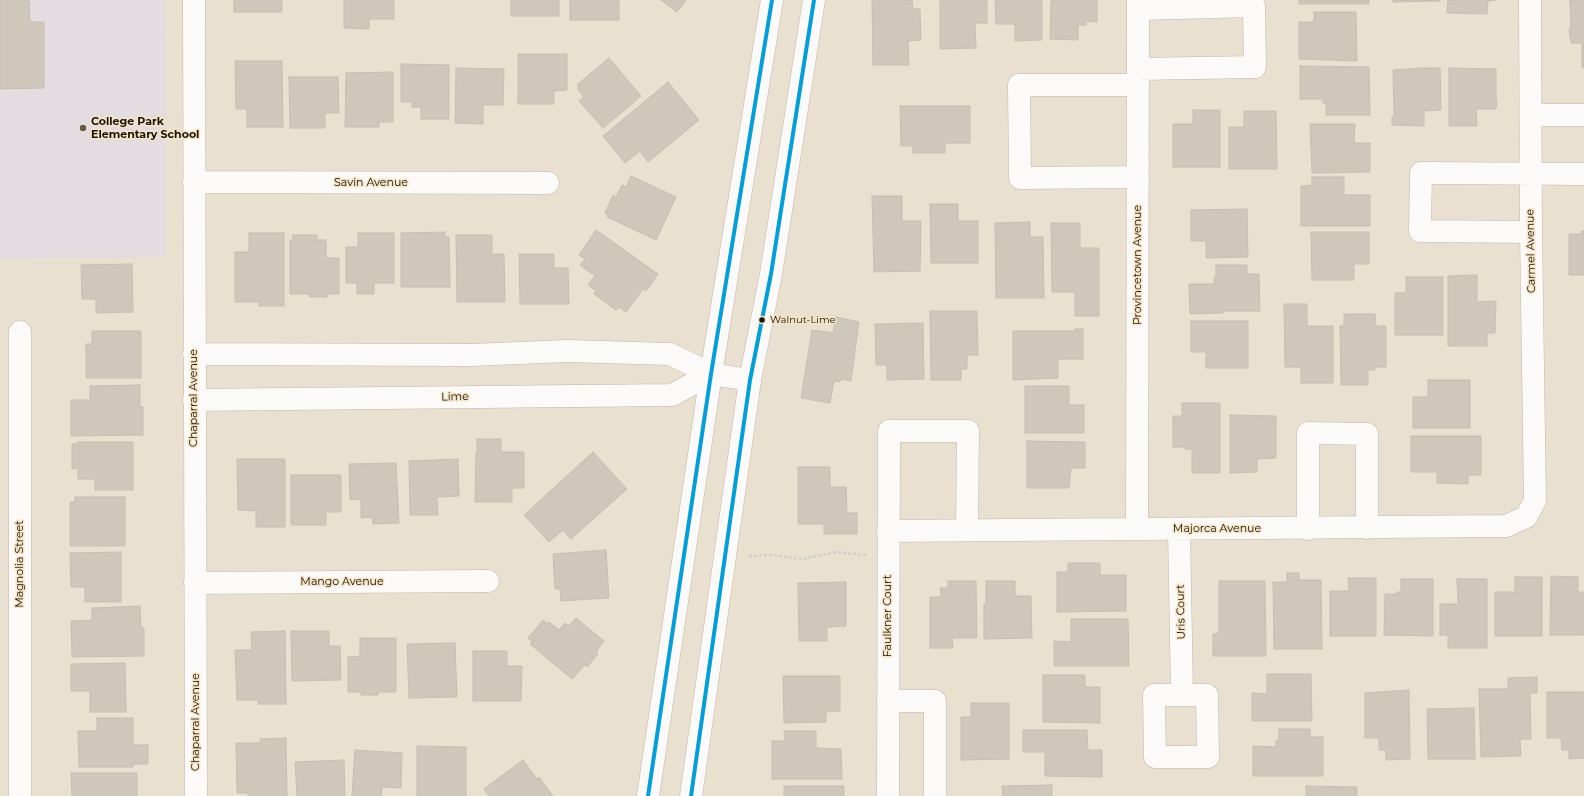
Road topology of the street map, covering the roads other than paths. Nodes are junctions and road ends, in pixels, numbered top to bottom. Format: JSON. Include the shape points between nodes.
{"nodes":[{"id":1,"x":194,"y":0,"type":"edge"},
{"id":2,"x":772,"y":0,"type":"edge"},
{"id":3,"x":814,"y":0,"type":"edge"},
{"id":4,"x":1530,"y":0,"type":"edge"},
{"id":5,"x":1138,"y":4,"type":"edge"},
{"id":6,"x":1138,"y":77,"type":"junction"},
{"id":7,"x":1531,"y":115,"type":"junction"},
{"id":8,"x":1584,"y":115,"type":"edge"},
{"id":9,"x":1531,"y":174,"type":"junction"},
{"id":10,"x":1584,"y":174,"type":"edge"},
{"id":11,"x":1138,"y":177,"type":"junction"},
{"id":12,"x":194,"y":182,"type":"junction"},
{"id":13,"x":548,"y":183,"type":"dead end"},
{"id":14,"x":1531,"y":232,"type":"junction"},
{"id":15,"x":20,"y":332,"type":"dead end"},
{"id":16,"x":194,"y":354,"type":"junction"},
{"id":17,"x":711,"y":374,"type":"junction"},
{"id":18,"x":750,"y":380,"type":"junction"},
{"id":19,"x":194,"y":400,"type":"junction"},
{"id":20,"x":1535,"y":501,"type":"joint"},
{"id":21,"x":1367,"y":528,"type":"junction"},
{"id":22,"x":1137,"y":529,"type":"junction"},
{"id":23,"x":1179,"y":529,"type":"junction"},
{"id":24,"x":1308,"y":529,"type":"junction"},
{"id":25,"x":967,"y":530,"type":"junction"},
{"id":26,"x":888,"y":531,"type":"junction"},
{"id":27,"x":488,"y":581,"type":"dead end"},
{"id":28,"x":195,"y":583,"type":"junction"},
{"id":29,"x":1182,"y":695,"type":"dead end"},
{"id":30,"x":888,"y":701,"type":"junction"},
{"id":31,"x":20,"y":796,"type":"edge"},
{"id":32,"x":196,"y":796,"type":"edge"},
{"id":33,"x":648,"y":796,"type":"edge"},
{"id":34,"x":690,"y":796,"type":"edge"},
{"id":35,"x":888,"y":796,"type":"edge"},
{"id":36,"x":935,"y":796,"type":"edge"}],
"edges":[{"from":1,"to":12,"type":"street","name":"Chaparral Avenue"},
{"from":2,"to":17,"type":"street"},
{"from":3,"to":18,"type":"street","via":[[771,274]]},
{"from":4,"to":7,"type":"street","name":"Carmel Avenue"},
{"from":5,"to":6,"type":"street","name":"Provincetown Avenue"},
{"from":5,"to":6,"type":"street","via":[[1254,6],[1255,67]]},
{"from":6,"to":11,"type":"street","name":"Provincetown Avenue"},
{"from":6,"to":11,"type":"street","via":[[1019,86],[1020,178]]},
{"from":7,"to":8,"type":"street"},
{"from":7,"to":9,"type":"street","name":"Carmel Avenue"},
{"from":9,"to":10,"type":"street"},
{"from":9,"to":14,"type":"street","name":"Carmel Avenue"},
{"from":9,"to":14,"type":"street","via":[[1421,173],[1420,232]]},
{"from":11,"to":22,"type":"street","name":"Provincetown Avenue"},
{"from":12,"to":13,"type":"street","name":"Savin Avenue"},
{"from":12,"to":16,"type":"street","name":"Chaparral Avenue"},
{"from":14,"to":20,"type":"street","name":"Carmel Avenue"},
{"from":15,"to":31,"type":"street","name":"Magnolia Street"},
{"from":16,"to":17,"type":"street","via":[[471,355],[567,350],[670,354]]},
{"from":16,"to":19,"type":"street","name":"Chaparral Avenue"},
{"from":17,"to":18,"type":"street"},
{"from":17,"to":19,"type":"street","name":"Lime","via":[[672,395]]},
{"from":17,"to":33,"type":"street"},
{"from":18,"to":34,"type":"street"},
{"from":19,"to":28,"type":"street","name":"Chaparral Avenue"},
{"from":20,"to":21,"type":"street","name":"Majorca Avenue","via":[[1526,517],[1506,526]]},
{"from":21,"to":24,"type":"street","name":"Majorca Avenue"},
{"from":21,"to":24,"type":"street","via":[[1367,434],[1308,433]]},
{"from":22,"to":23,"type":"street","name":"Majorca Avenue"},
{"from":22,"to":25,"type":"street","name":"Majorca Avenue"},
{"from":23,"to":24,"type":"street","name":"Majorca Avenue"},
{"from":23,"to":29,"type":"street","name":"Uris Court"},
{"from":25,"to":26,"type":"street","name":"Majorca Avenue"},
{"from":25,"to":26,"type":"street","name":"Faulkner Court","via":[[968,431],[889,431]]},
{"from":26,"to":30,"type":"street","name":"Faulkner Court"},
{"from":27,"to":28,"type":"street","name":"Mango Avenue"},
{"from":28,"to":32,"type":"street","name":"Chaparral Avenue"},
{"from":30,"to":35,"type":"street","name":"Faulkner Court"},
{"from":30,"to":36,"type":"street","via":[[935,701]]}]}
